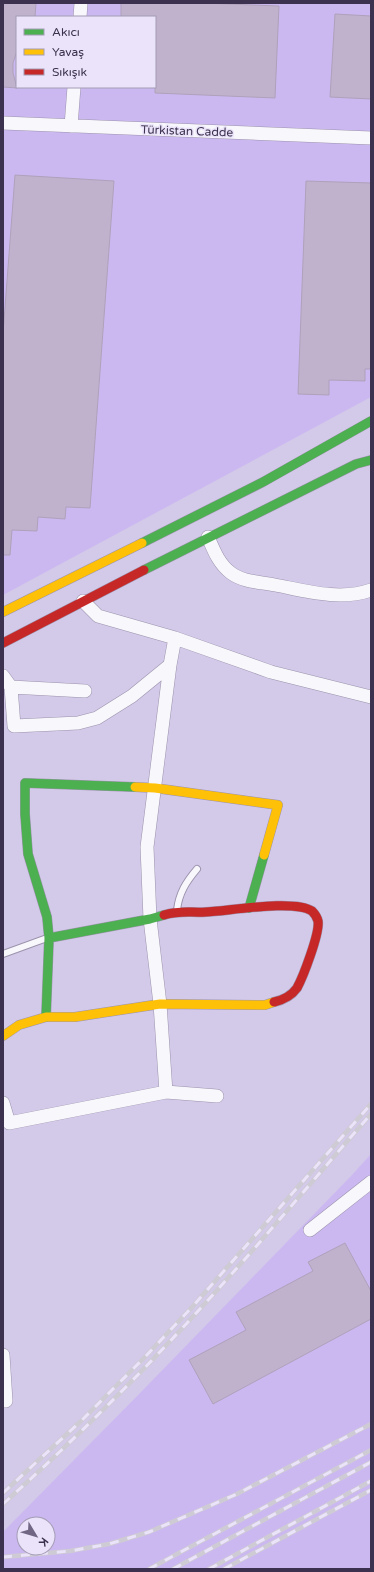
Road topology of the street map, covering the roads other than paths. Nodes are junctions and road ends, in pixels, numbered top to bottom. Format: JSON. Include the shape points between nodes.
{"nodes":[{"id":1,"x":81,"y":3,"type":"edge"},
{"id":2,"x":80,"y":16,"type":"edge"},
{"id":3,"x":74,"y":88,"type":"edge"},
{"id":4,"x":3,"y":123,"type":"edge"},
{"id":5,"x":71,"y":126,"type":"junction"},
{"id":6,"x":371,"y":138,"type":"edge"},
{"id":7,"x":371,"y":421,"type":"edge"},
{"id":8,"x":371,"y":460,"type":"edge"},
{"id":9,"x":208,"y":537,"type":"junction"},
{"id":10,"x":371,"y":590,"type":"edge"},
{"id":11,"x":83,"y":601,"type":"junction"},
{"id":12,"x":3,"y":612,"type":"edge"},
{"id":13,"x":176,"y":638,"type":"junction"},
{"id":14,"x":3,"y":643,"type":"edge"},
{"id":15,"x":170,"y":665,"type":"junction"},
{"id":16,"x":3,"y":676,"type":"edge"},
{"id":17,"x":11,"y":687,"type":"junction"},
{"id":18,"x":85,"y":692,"type":"dead end"},
{"id":19,"x":371,"y":697,"type":"edge"},
{"id":20,"x":155,"y":788,"type":"junction"},
{"id":21,"x":197,"y":869,"type":"dead end"},
{"id":22,"x":249,"y":908,"type":"junction"},
{"id":23,"x":177,"y":911,"type":"junction"},
{"id":24,"x":150,"y":920,"type":"junction"},
{"id":25,"x":48,"y":938,"type":"junction"},
{"id":26,"x":3,"y":954,"type":"edge"},
{"id":27,"x":160,"y":1004,"type":"junction"},
{"id":28,"x":46,"y":1017,"type":"junction"},
{"id":29,"x":3,"y":1036,"type":"edge"},
{"id":30,"x":166,"y":1092,"type":"junction"},
{"id":31,"x":217,"y":1096,"type":"dead end"},
{"id":32,"x":3,"y":1103,"type":"edge"},
{"id":33,"x":371,"y":1182,"type":"edge"},
{"id":34,"x":310,"y":1230,"type":"dead end"},
{"id":35,"x":3,"y":1355,"type":"edge"},
{"id":36,"x":3,"y":1401,"type":"edge"}],
"edges":[{"from":1,"to":2,"type":"street"},
{"from":3,"to":5,"type":"street"},
{"from":4,"to":5,"type":"street","name":"Türkistan Cadde"},
{"from":5,"to":6,"type":"street","name":"Türkistan Cadde"},
{"from":7,"to":12,"type":"street","via":[[264,482]]},
{"from":8,"to":9,"type":"street","via":[[356,464]]},
{"from":9,"to":10,"type":"street","via":[[217,558],[231,573],[244,580],[323,594],[361,593]]},
{"from":9,"to":11,"type":"street"},
{"from":11,"to":13,"type":"street","via":[[98,616]]},
{"from":11,"to":14,"type":"street"},
{"from":13,"to":15,"type":"street"},
{"from":13,"to":19,"type":"street","via":[[271,672]]},
{"from":15,"to":17,"type":"street","via":[[132,696],[97,718],[78,723],[14,726]]},
{"from":15,"to":20,"type":"street"},
{"from":16,"to":17,"type":"street"},
{"from":17,"to":18,"type":"street"},
{"from":20,"to":22,"type":"street","via":[[278,805]]},
{"from":20,"to":24,"type":"street","via":[[147,847]]},
{"from":20,"to":25,"type":"street","via":[[25,783],[28,854],[47,917]]},
{"from":21,"to":23,"type":"lane","via":[[182,890]]},
{"from":22,"to":23,"type":"street","via":[[205,912]]},
{"from":22,"to":27,"type":"street","via":[[294,906],[315,914],[318,922],[316,934],[305,971],[296,989],[283,1000],[265,1005]]},
{"from":23,"to":24,"type":"street"},
{"from":24,"to":25,"type":"street"},
{"from":24,"to":27,"type":"street"},
{"from":25,"to":26,"type":"lane"},
{"from":25,"to":28,"type":"street"},
{"from":27,"to":28,"type":"street","via":[[75,1017]]},
{"from":27,"to":30,"type":"street"},
{"from":28,"to":29,"type":"street","via":[[19,1025]]},
{"from":30,"to":31,"type":"street"},
{"from":30,"to":32,"type":"street","via":[[9,1123]]},
{"from":33,"to":34,"type":"street"},
{"from":35,"to":36,"type":"street","via":[[6,1401]]}]}
